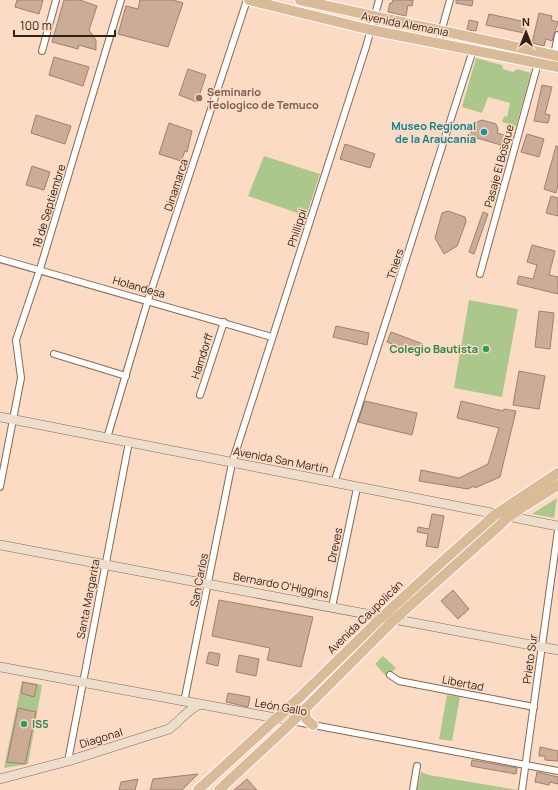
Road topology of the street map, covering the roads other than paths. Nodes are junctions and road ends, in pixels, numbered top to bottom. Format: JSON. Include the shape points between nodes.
{"nodes":[{"id":1,"x":56,"y":0,"type":"edge"},
{"id":2,"x":121,"y":0,"type":"edge"},
{"id":3,"x":248,"y":0,"type":"edge"},
{"id":4,"x":300,"y":0,"type":"edge"},
{"id":5,"x":379,"y":0,"type":"edge"},
{"id":6,"x":450,"y":0,"type":"edge"},
{"id":7,"x":374,"y":16,"type":"junction"},
{"id":8,"x":371,"y":30,"type":"junction"},
{"id":9,"x":442,"y":31,"type":"junction"},
{"id":10,"x":558,"y":35,"type":"edge"},
{"id":11,"x":485,"y":40,"type":"junction"},
{"id":12,"x":438,"y":43,"type":"junction"},
{"id":13,"x":473,"y":50,"type":"junction"},
{"id":14,"x":42,"y":51,"type":"dead end"},
{"id":15,"x":556,"y":56,"type":"edge"},
{"id":16,"x":538,"y":63,"type":"junction"},
{"id":17,"x":558,"y":67,"type":"edge"},
{"id":18,"x":0,"y":259,"type":"edge"},
{"id":19,"x":40,"y":269,"type":"junction"},
{"id":20,"x":480,"y":274,"type":"dead end"},
{"id":21,"x":148,"y":300,"type":"junction"},
{"id":22,"x":224,"y":322,"type":"junction"},
{"id":23,"x":272,"y":337,"type":"junction"},
{"id":24,"x":54,"y":354,"type":"dead end"},
{"id":25,"x":126,"y":376,"type":"junction"},
{"id":26,"x":200,"y":395,"type":"dead end"},
{"id":27,"x":0,"y":417,"type":"edge"},
{"id":28,"x":12,"y":420,"type":"junction"},
{"id":29,"x":108,"y":438,"type":"junction"},
{"id":30,"x":129,"y":442,"type":"junction"},
{"id":31,"x":232,"y":463,"type":"junction"},
{"id":32,"x":558,"y":473,"type":"edge"},
{"id":33,"x":334,"y":483,"type":"junction"},
{"id":34,"x":558,"y":485,"type":"edge"},
{"id":35,"x":0,"y":486,"type":"edge"},
{"id":36,"x":357,"y":488,"type":"junction"},
{"id":37,"x":496,"y":514,"type":"junction"},
{"id":38,"x":509,"y":516,"type":"junction"},
{"id":39,"x":558,"y":526,"type":"edge"},
{"id":40,"x":558,"y":530,"type":"edge"},
{"id":41,"x":0,"y":545,"type":"edge"},
{"id":42,"x":105,"y":565,"type":"junction"},
{"id":43,"x":208,"y":584,"type":"junction"},
{"id":44,"x":332,"y":607,"type":"junction"},
{"id":45,"x":382,"y":617,"type":"junction"},
{"id":46,"x":396,"y":619,"type":"junction"},
{"id":47,"x":542,"y":647,"type":"junction"},
{"id":48,"x":558,"y":650,"type":"edge"},
{"id":49,"x":0,"y":667,"type":"edge"},
{"id":50,"x":390,"y":675,"type":"dead end"},
{"id":51,"x":82,"y":683,"type":"junction"},
{"id":52,"x":184,"y":702,"type":"junction"},
{"id":53,"x":200,"y":704,"type":"junction"},
{"id":54,"x":534,"y":707,"type":"junction"},
{"id":55,"x":305,"y":708,"type":"junction"},
{"id":56,"x":277,"y":718,"type":"junction"},
{"id":57,"x":292,"y":721,"type":"junction"},
{"id":58,"x":313,"y":725,"type":"junction"},
{"id":59,"x":68,"y":761,"type":"junction"},
{"id":60,"x":526,"y":765,"type":"junction"},
{"id":61,"x":417,"y":766,"type":"dead end"},
{"id":62,"x":558,"y":771,"type":"edge"},
{"id":63,"x":0,"y":779,"type":"edge"},
{"id":64,"x":198,"y":790,"type":"edge"},
{"id":65,"x":219,"y":790,"type":"edge"},
{"id":66,"x":413,"y":790,"type":"edge"},
{"id":67,"x":522,"y":790,"type":"edge"}],
"edges":[{"from":1,"to":14,"type":"street"},
{"from":2,"to":19,"type":"street","name":"18 de Septiembre"},
{"from":3,"to":8,"type":"main road","name":"Avenida Alemania"},
{"from":3,"to":21,"type":"street","name":"Dinamarca"},
{"from":4,"to":7,"type":"main road","name":"Avenida Alemania"},
{"from":5,"to":7,"type":"street","name":"Phillippi"},
{"from":6,"to":9,"type":"street"},
{"from":7,"to":8,"type":"street","name":"Phillippi"},
{"from":7,"to":9,"type":"main road","name":"Avenida Alemania"},
{"from":8,"to":12,"type":"main road","name":"Avenida Alemania"},
{"from":8,"to":23,"type":"street","name":"Phillippi"},
{"from":9,"to":11,"type":"main road","name":"Avenida Alemania"},
{"from":9,"to":12,"type":"street"},
{"from":10,"to":15,"type":"street"},
{"from":11,"to":13,"type":"main road","via":[[477,44]]},
{"from":11,"to":15,"type":"main road","name":"Avenida Alemania"},
{"from":12,"to":13,"type":"main road","name":"Avenida Alemania"},
{"from":13,"to":16,"type":"main road","name":"Avenida Alemania"},
{"from":13,"to":33,"type":"street","name":"Thiers"},
{"from":16,"to":17,"type":"main road","name":"Avenida Alemania"},
{"from":16,"to":20,"type":"street","name":"Pasaje El Bosque"},
{"from":18,"to":19,"type":"street","name":"Holandesa"},
{"from":19,"to":21,"type":"street","name":"Holandesa"},
{"from":19,"to":28,"type":"street","name":"18 de Septiembre","via":[[16,340],[21,378]]},
{"from":21,"to":22,"type":"street","name":"Holandesa"},
{"from":21,"to":25,"type":"street","name":"Dinamarca"},
{"from":22,"to":23,"type":"street","name":"Holandesa"},
{"from":22,"to":26,"type":"street","name":"Hamdorff"},
{"from":23,"to":31,"type":"street","name":"Phillippi"},
{"from":24,"to":25,"type":"street"},
{"from":25,"to":29,"type":"street","name":"Dinamarca"},
{"from":27,"to":28,"type":"main road","name":"Avenida San Martín"},
{"from":28,"to":29,"type":"main road","name":"Avenida San Martín"},
{"from":28,"to":35,"type":"street","name":"18 de Septiembre"},
{"from":29,"to":30,"type":"main road","name":"Avenida San Martín"},
{"from":30,"to":31,"type":"main road","name":"Avenida San Martín"},
{"from":30,"to":42,"type":"street","name":"Santa Margarita"},
{"from":31,"to":33,"type":"main road","name":"Avenida San Martín"},
{"from":31,"to":43,"type":"street","name":"San Carlos"},
{"from":32,"to":37,"type":"main road","name":"Avenida Caupolicán"},
{"from":33,"to":36,"type":"main road","name":"Avenida San Martín"},
{"from":34,"to":38,"type":"main road","name":"Avenida Caupolicán"},
{"from":36,"to":37,"type":"main road","name":"Avenida San Martín"},
{"from":36,"to":44,"type":"street","name":"Dreves"},
{"from":37,"to":38,"type":"main road","name":"Avenida San Martín"},
{"from":37,"to":45,"type":"main road","name":"Avenida Caupolicán"},
{"from":38,"to":39,"type":"main road","name":"Avenida San Martín"},
{"from":38,"to":46,"type":"main road","name":"Avenida Caupolicán"},
{"from":40,"to":47,"type":"street","name":"Prieto Sur"},
{"from":41,"to":42,"type":"main road","name":"Bernardo O'Higgins"},
{"from":42,"to":43,"type":"main road","name":"Bernardo O'Higgins"},
{"from":42,"to":51,"type":"street","name":"Santa Margarita"},
{"from":43,"to":44,"type":"main road","name":"Bernardo O'Higgins"},
{"from":43,"to":52,"type":"street","name":"San Carlos"},
{"from":44,"to":45,"type":"main road","name":"Bernardo O'Higgins"},
{"from":45,"to":46,"type":"main road","name":"Bernardo O'Higgins"},
{"from":45,"to":56,"type":"main road","name":"Avenida Caupolicán"},
{"from":46,"to":47,"type":"main road","name":"Bernardo O'Higgins"},
{"from":46,"to":55,"type":"main road","name":"Avenida Caupolicán"},
{"from":47,"to":48,"type":"main road","name":"Bernardo O'Higgins"},
{"from":47,"to":54,"type":"street","name":"Prieto Sur"},
{"from":49,"to":51,"type":"main road","name":"León Gallo"},
{"from":50,"to":54,"type":"street","name":"Libertad","via":[[399,681]]},
{"from":51,"to":52,"type":"main road","name":"León Gallo"},
{"from":51,"to":59,"type":"street","name":"Santa Margarita"},
{"from":52,"to":53,"type":"main road","name":"León Gallo"},
{"from":53,"to":56,"type":"main road","name":"León Gallo"},
{"from":53,"to":59,"type":"main road","name":"Diagonal","via":[[190,709],[169,729]]},
{"from":54,"to":60,"type":"street","name":"Prieto Sur"},
{"from":55,"to":57,"type":"main road","name":"Avenida Caupolicán"},
{"from":55,"to":58,"type":"main road","via":[[306,719]]},
{"from":56,"to":57,"type":"main road","name":"León Gallo"},
{"from":56,"to":64,"type":"main road","name":"Avenida Caupolicán"},
{"from":57,"to":58,"type":"street","name":"León Gallo"},
{"from":57,"to":65,"type":"main road","name":"Avenida Caupolicán"},
{"from":58,"to":60,"type":"street","name":"León Gallo"},
{"from":59,"to":63,"type":"main road","name":"Diagonal"},
{"from":60,"to":62,"type":"street","name":"León Gallo"},
{"from":60,"to":67,"type":"street","name":"Prieto Sur"},
{"from":61,"to":66,"type":"street"}]}
